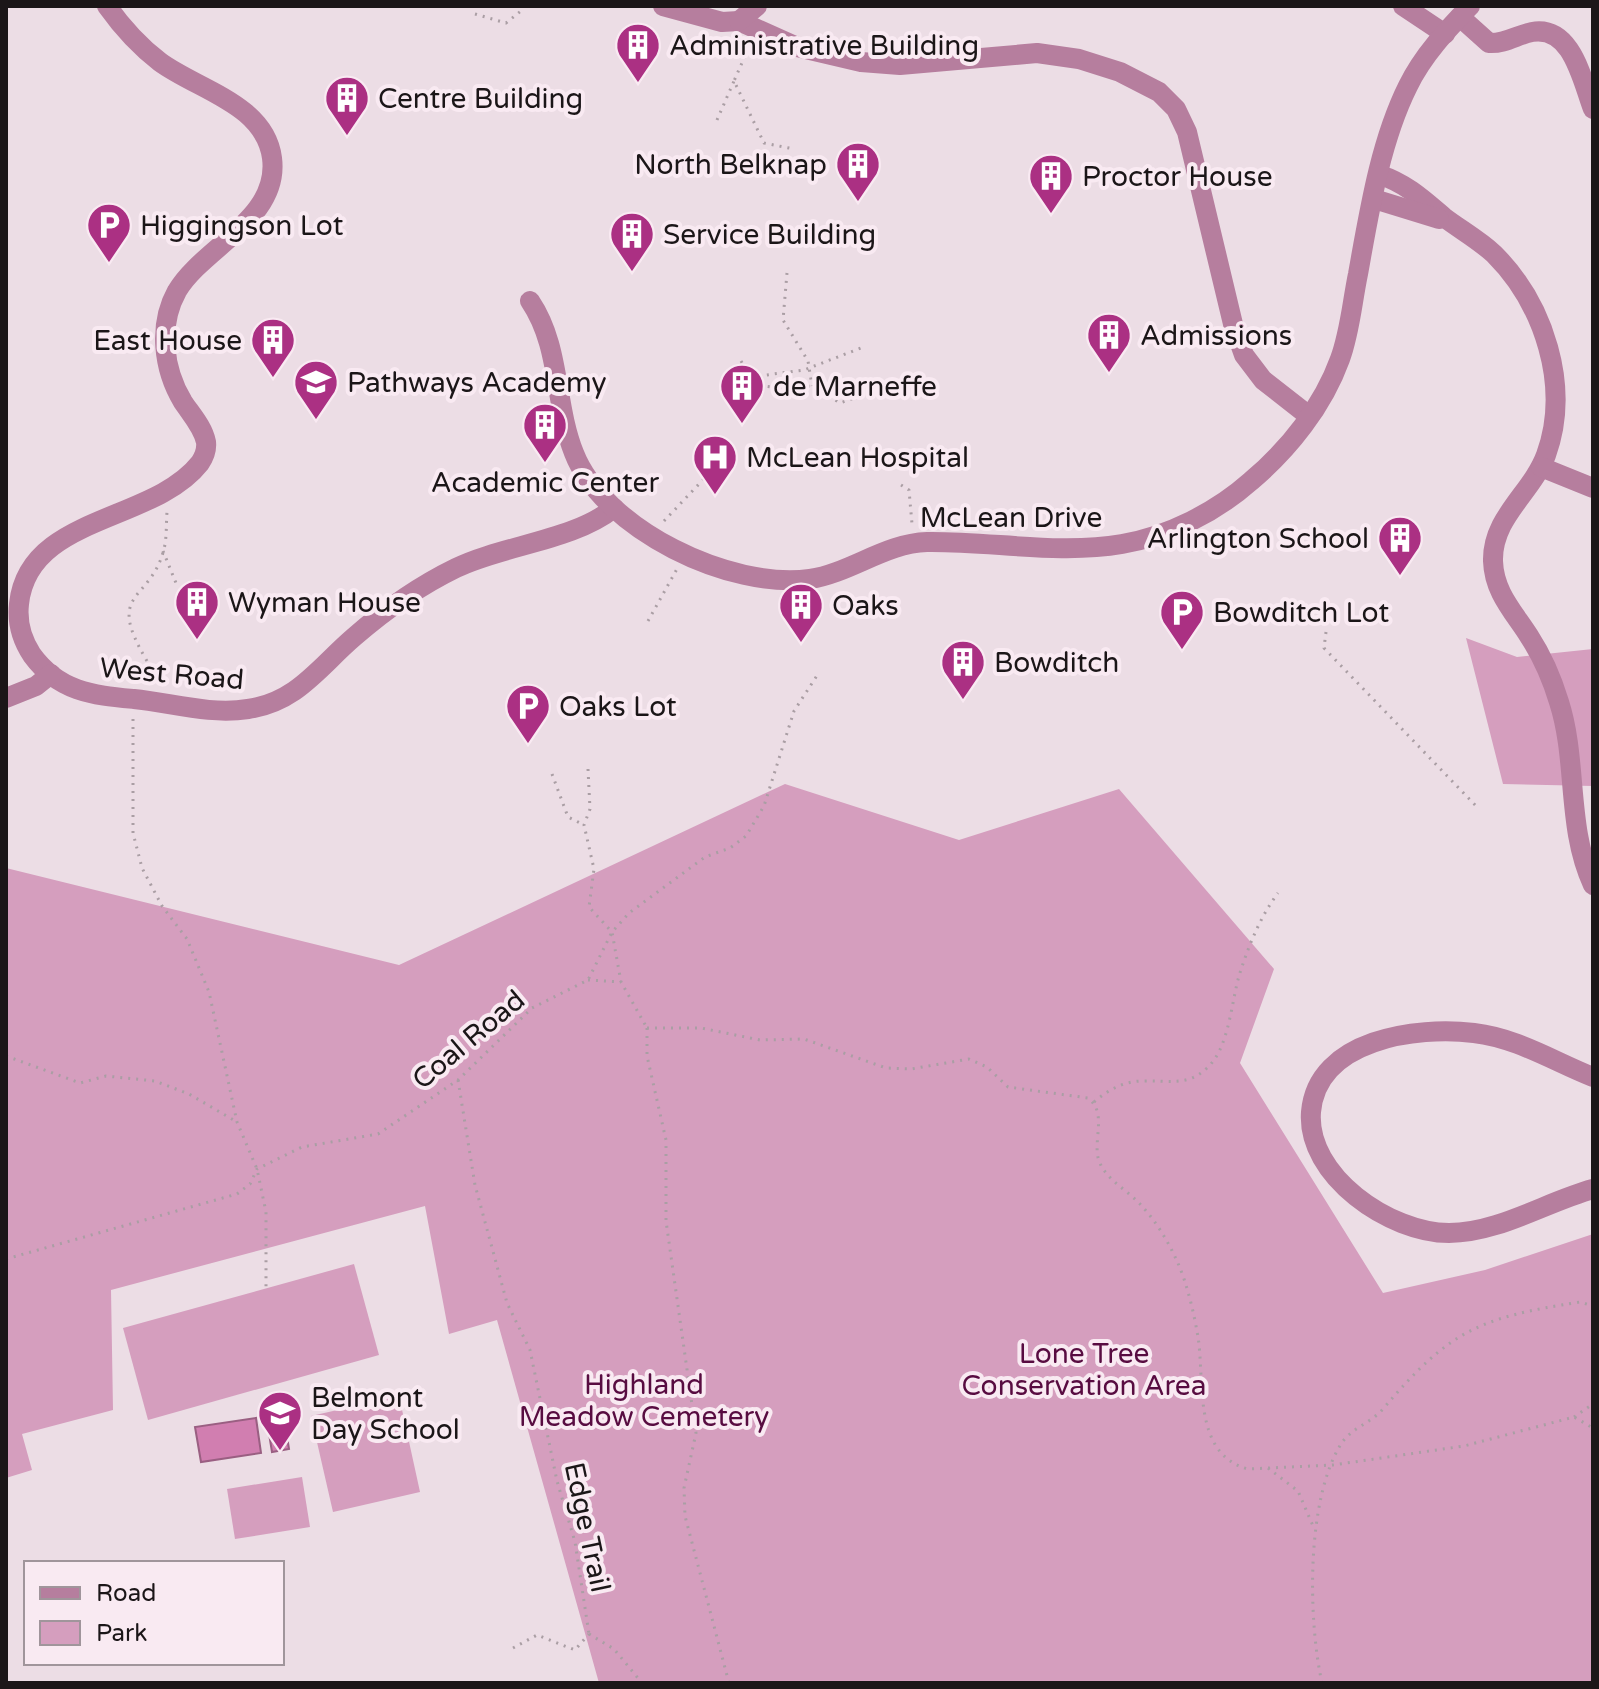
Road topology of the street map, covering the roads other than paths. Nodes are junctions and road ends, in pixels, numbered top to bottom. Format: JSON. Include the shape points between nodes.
{"nodes":[{"id":1,"x":107,"y":6,"type":"edge"},
{"id":2,"x":663,"y":6,"type":"edge"},
{"id":3,"x":757,"y":6,"type":"edge"},
{"id":4,"x":1403,"y":6,"type":"edge"},
{"id":5,"x":1465,"y":11,"type":"edge"},
{"id":6,"x":739,"y":21,"type":"junction"},
{"id":7,"x":1445,"y":34,"type":"junction"},
{"id":8,"x":1593,"y":109,"type":"edge"},
{"id":9,"x":1380,"y":175,"type":"junction"},
{"id":10,"x":1374,"y":199,"type":"junction"},
{"id":11,"x":1453,"y":224,"type":"junction"},
{"id":12,"x":530,"y":301,"type":"dead end"},
{"id":13,"x":1309,"y":416,"type":"junction"},
{"id":14,"x":1541,"y":467,"type":"junction"},
{"id":15,"x":1593,"y":488,"type":"edge"},
{"id":16,"x":614,"y":508,"type":"junction"},
{"id":17,"x":51,"y":674,"type":"junction"},
{"id":18,"x":6,"y":698,"type":"edge"},
{"id":19,"x":1593,"y":885,"type":"edge"},
{"id":20,"x":1593,"y":1077,"type":"edge"},
{"id":21,"x":1593,"y":1189,"type":"edge"}],
"edges":[{"from":1,"to":17,"type":"street","name":"West Road","via":[[161,63],[247,114],[266,137],[272,156],[270,185],[260,205],[195,268],[170,305],[165,335],[169,370],[204,436],[206,449],[199,464],[170,488],[64,538],[30,571],[21,590],[20,625],[33,655]]},
{"from":2,"to":6,"type":"street","via":[[722,22]]},
{"from":3,"to":6,"type":"street"},
{"from":4,"to":7,"type":"street"},
{"from":5,"to":7,"type":"street","name":"McLean Drive"},
{"from":5,"to":8,"type":"street","via":[[1489,43],[1539,32],[1560,38]]},
{"from":6,"to":13,"type":"street","via":[[797,47],[876,63],[1037,53],[1067,56],[1120,72],[1159,92],[1176,109],[1191,145],[1244,355],[1263,380]]},
{"from":7,"to":9,"type":"street","name":"McLean Drive","via":[[1408,86]]},
{"from":9,"to":10,"type":"street","name":"McLean Drive"},
{"from":9,"to":11,"type":"street","via":[[1399,182]]},
{"from":10,"to":11,"type":"street"},
{"from":10,"to":13,"type":"street","name":"McLean Drive","via":[[1342,353]]},
{"from":11,"to":14,"type":"street","via":[[1502,263],[1528,298],[1543,331],[1554,405]]},
{"from":12,"to":16,"type":"street","name":"McLean Drive","via":[[553,353],[573,451]]},
{"from":13,"to":16,"type":"street","name":"McLean Drive","via":[[1259,475],[1217,507],[1145,538],[1106,546],[918,543],[839,572],[780,580],[707,563],[641,530]]},
{"from":14,"to":15,"type":"street"},
{"from":14,"to":19,"type":"street","via":[[1501,524],[1493,561],[1503,600],[1548,672],[1567,733],[1581,850]]},
{"from":16,"to":17,"type":"street","name":"West Road","via":[[595,520],[469,562],[430,582],[379,616],[290,696],[260,707],[222,711],[88,695]]},
{"from":17,"to":18,"type":"street"},
{"from":20,"to":21,"type":"street","via":[[1488,1035],[1398,1036],[1357,1050],[1330,1070],[1317,1087],[1311,1121],[1323,1154],[1356,1198],[1386,1218],[1423,1230],[1447,1233],[1485,1227]]}]}
